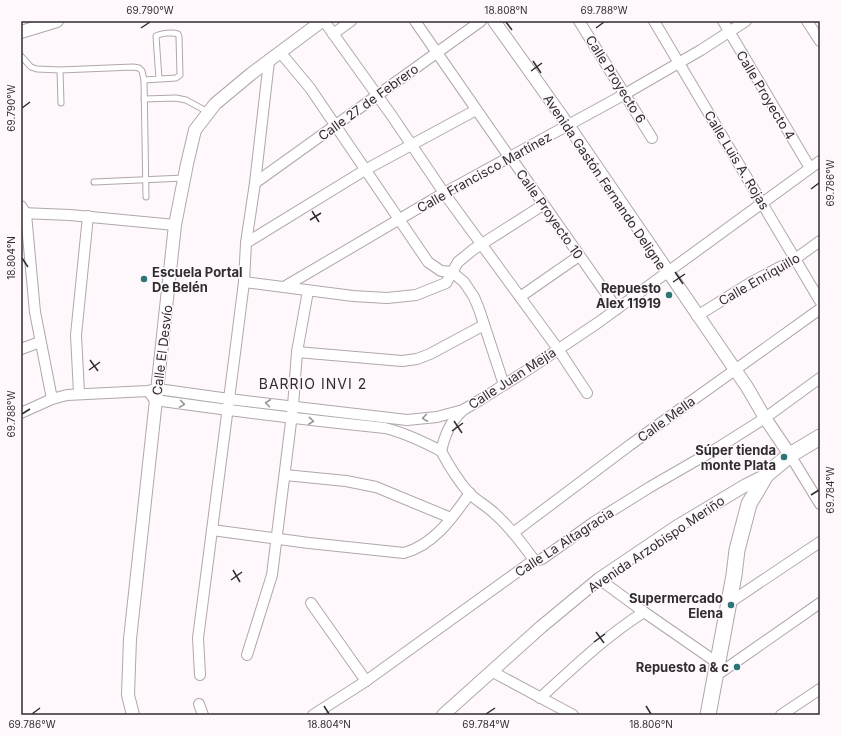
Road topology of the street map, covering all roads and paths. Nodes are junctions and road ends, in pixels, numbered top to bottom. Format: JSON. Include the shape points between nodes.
{"nodes":[{"id":1,"x":57,"y":21,"type":"edge"},
{"id":2,"x":323,"y":21,"type":"edge"},
{"id":3,"x":351,"y":21,"type":"edge"},
{"id":4,"x":415,"y":21,"type":"edge"},
{"id":5,"x":481,"y":21,"type":"edge"},
{"id":6,"x":494,"y":21,"type":"edge"},
{"id":7,"x":579,"y":21,"type":"edge"},
{"id":8,"x":654,"y":21,"type":"edge"},
{"id":9,"x":723,"y":21,"type":"edge"},
{"id":10,"x":746,"y":21,"type":"edge"},
{"id":11,"x":807,"y":21,"type":"edge"},
{"id":12,"x":21,"y":32,"type":"edge"},
{"id":13,"x":729,"y":32,"type":"junction"},
{"id":14,"x":333,"y":34,"type":"junction"},
{"id":15,"x":820,"y":41,"type":"edge"},
{"id":16,"x":280,"y":52,"type":"junction"},
{"id":17,"x":438,"y":52,"type":"junction"},
{"id":18,"x":21,"y":56,"type":"edge"},
{"id":19,"x":269,"y":60,"type":"junction"},
{"id":20,"x":679,"y":62,"type":"junction"},
{"id":21,"x":60,"y":70,"type":"junction"},
{"id":22,"x":159,"y":79,"type":"junction"},
{"id":23,"x":144,"y":80,"type":"junction"},
{"id":24,"x":625,"y":94,"type":"junction"},
{"id":25,"x":377,"y":95,"type":"junction"},
{"id":26,"x":144,"y":99,"type":"junction"},
{"id":27,"x":61,"y":103,"type":"dead end"},
{"id":28,"x":476,"y":110,"type":"junction"},
{"id":29,"x":208,"y":112,"type":"junction"},
{"id":30,"x":568,"y":125,"type":"junction"},
{"id":31,"x":335,"y":126,"type":"junction"},
{"id":32,"x":652,"y":138,"type":"dead end"},
{"id":33,"x":411,"y":144,"type":"junction"},
{"id":34,"x":510,"y":158,"type":"junction"},
{"id":35,"x":820,"y":161,"type":"edge"},
{"id":36,"x":810,"y":168,"type":"junction"},
{"id":37,"x":365,"y":170,"type":"junction"},
{"id":38,"x":184,"y":178,"type":"junction"},
{"id":39,"x":145,"y":180,"type":"junction"},
{"id":40,"x":94,"y":182,"type":"dead end"},
{"id":41,"x":255,"y":182,"type":"junction"},
{"id":42,"x":444,"y":193,"type":"junction"},
{"id":43,"x":146,"y":197,"type":"dead end"},
{"id":44,"x":762,"y":203,"type":"junction"},
{"id":45,"x":543,"y":204,"type":"junction"},
{"id":46,"x":22,"y":211,"type":"edge"},
{"id":47,"x":88,"y":216,"type":"junction"},
{"id":48,"x":398,"y":219,"type":"junction"},
{"id":49,"x":175,"y":225,"type":"junction"},
{"id":50,"x":820,"y":241,"type":"edge"},
{"id":51,"x":246,"y":243,"type":"junction"},
{"id":52,"x":481,"y":243,"type":"junction"},
{"id":53,"x":579,"y":256,"type":"junction"},
{"id":54,"x":796,"y":259,"type":"junction"},
{"id":55,"x":452,"y":272,"type":"junction"},
{"id":56,"x":668,"y":272,"type":"junction"},
{"id":57,"x":26,"y":278,"type":"edge"},
{"id":58,"x":244,"y":282,"type":"junction"},
{"id":59,"x":284,"y":287,"type":"junction"},
{"id":60,"x":308,"y":291,"type":"junction"},
{"id":61,"x":520,"y":298,"type":"junction"},
{"id":62,"x":820,"y":301,"type":"edge"},
{"id":63,"x":617,"y":309,"type":"junction"},
{"id":64,"x":820,"y":309,"type":"edge"},
{"id":65,"x":697,"y":316,"type":"junction"},
{"id":66,"x":484,"y":325,"type":"junction"},
{"id":67,"x":40,"y":342,"type":"junction"},
{"id":68,"x":21,"y":349,"type":"edge"},
{"id":69,"x":558,"y":349,"type":"junction"},
{"id":70,"x":298,"y":352,"type":"junction"},
{"id":71,"x":734,"y":370,"type":"junction"},
{"id":72,"x":820,"y":378,"type":"edge"},
{"id":73,"x":504,"y":385,"type":"junction"},
{"id":74,"x":79,"y":393,"type":"junction"},
{"id":75,"x":154,"y":393,"type":"junction"},
{"id":76,"x":587,"y":393,"type":"dead end"},
{"id":77,"x":52,"y":399,"type":"junction"},
{"id":78,"x":229,"y":399,"type":"junction"},
{"id":79,"x":293,"y":406,"type":"junction"},
{"id":80,"x":227,"y":410,"type":"junction"},
{"id":81,"x":463,"y":410,"type":"junction"},
{"id":82,"x":21,"y":413,"type":"edge"},
{"id":83,"x":764,"y":418,"type":"junction"},
{"id":84,"x":292,"y":419,"type":"junction"},
{"id":85,"x":820,"y":437,"type":"edge"},
{"id":86,"x":441,"y":451,"type":"junction"},
{"id":87,"x":790,"y":455,"type":"junction"},
{"id":88,"x":285,"y":475,"type":"junction"},
{"id":89,"x":766,"y":475,"type":"junction"},
{"id":90,"x":470,"y":493,"type":"junction"},
{"id":91,"x":820,"y":504,"type":"edge"},
{"id":92,"x":451,"y":518,"type":"junction"},
{"id":93,"x":212,"y":530,"type":"junction"},
{"id":94,"x":514,"y":533,"type":"junction"},
{"id":95,"x":277,"y":538,"type":"junction"},
{"id":96,"x":820,"y":542,"type":"edge"},
{"id":97,"x":534,"y":560,"type":"junction"},
{"id":98,"x":599,"y":579,"type":"junction"},
{"id":99,"x":729,"y":603,"type":"junction"},
{"id":100,"x":820,"y":603,"type":"edge"},
{"id":101,"x":311,"y":604,"type":"dead end"},
{"id":102,"x":644,"y":612,"type":"junction"},
{"id":103,"x":247,"y":656,"type":"dead end"},
{"id":104,"x":718,"y":669,"type":"junction"},
{"id":105,"x":491,"y":671,"type":"junction"},
{"id":106,"x":200,"y":675,"type":"dead end"},
{"id":107,"x":366,"y":681,"type":"junction"},
{"id":108,"x":820,"y":689,"type":"edge"},
{"id":109,"x":540,"y":698,"type":"junction"},
{"id":110,"x":199,"y":704,"type":"dead end"},
{"id":111,"x":133,"y":715,"type":"edge"},
{"id":112,"x":203,"y":715,"type":"edge"},
{"id":113,"x":313,"y":715,"type":"edge"},
{"id":114,"x":443,"y":715,"type":"edge"},
{"id":115,"x":574,"y":715,"type":"edge"},
{"id":116,"x":708,"y":715,"type":"edge"},
{"id":117,"x":781,"y":715,"type":"edge"}],
"edges":[{"from":1,"to":12,"type":"street"},
{"from":2,"to":14,"type":"street"},
{"from":2,"to":16,"type":"street","name":"Calle El Desvío"},
{"from":3,"to":14,"type":"street"},
{"from":4,"to":17,"type":"street","name":"Calle Proyecto 10"},
{"from":5,"to":17,"type":"street","name":"Calle 27 de Febrero"},
{"from":6,"to":30,"type":"street","name":"Avenida Gastón Fernando Deligne"},
{"from":7,"to":24,"type":"street","name":"Calle Proyecto 6"},
{"from":8,"to":20,"type":"street","name":"Calle Luis A. Rojas"},
{"from":9,"to":13,"type":"street","name":"Calle Proyecto 4"},
{"from":10,"to":13,"type":"street","name":"Calle Francisco Martínez"},
{"from":11,"to":15,"type":"street"},
{"from":13,"to":20,"type":"street","name":"Calle Francisco Martínez"},
{"from":13,"to":36,"type":"street","name":"Calle Proyecto 4"},
{"from":14,"to":25,"type":"street"},
{"from":16,"to":19,"type":"street","name":"Calle El Desvío"},
{"from":16,"to":31,"type":"street","via":[[310,88]]},
{"from":17,"to":25,"type":"street","name":"Calle 27 de Febrero"},
{"from":17,"to":28,"type":"street","name":"Calle Proyecto 10"},
{"from":18,"to":21,"type":"lane","via":[[31,67]]},
{"from":19,"to":29,"type":"street","name":"Calle El Desvío"},
{"from":19,"to":41,"type":"street"},
{"from":20,"to":24,"type":"street","name":"Calle Francisco Martínez"},
{"from":20,"to":44,"type":"street","name":"Calle Luis A. Rojas"},
{"from":21,"to":23,"type":"lane","via":[[139,68]]},
{"from":21,"to":27,"type":"lane"},
{"from":22,"to":22,"type":"lane","via":[[176,78],[180,75],[178,34],[156,36]]},
{"from":22,"to":23,"type":"lane"},
{"from":23,"to":26,"type":"lane"},
{"from":24,"to":30,"type":"street","name":"Calle Francisco Martínez"},
{"from":24,"to":32,"type":"street","name":"Calle Proyecto 6"},
{"from":25,"to":31,"type":"street","name":"Calle 27 de Febrero"},
{"from":25,"to":33,"type":"street"},
{"from":26,"to":29,"type":"lane","via":[[186,100]]},
{"from":26,"to":39,"type":"lane"},
{"from":28,"to":33,"type":"street"},
{"from":28,"to":34,"type":"street","name":"Calle Proyecto 10"},
{"from":29,"to":38,"type":"street","name":"Calle El Desvío","via":[[195,130]]},
{"from":30,"to":34,"type":"street","name":"Calle Francisco Martínez"},
{"from":30,"to":56,"type":"street","name":"Avenida Gastón Fernando Deligne"},
{"from":31,"to":37,"type":"street"},
{"from":31,"to":41,"type":"street","name":"Calle 27 de Febrero"},
{"from":33,"to":37,"type":"street"},
{"from":33,"to":42,"type":"street"},
{"from":34,"to":42,"type":"street","name":"Calle Francisco Martínez"},
{"from":34,"to":45,"type":"street","name":"Calle Proyecto 10"},
{"from":35,"to":36,"type":"street","name":"Calle Juan Mejía"},
{"from":36,"to":44,"type":"street","name":"Calle Juan Mejía"},
{"from":37,"to":48,"type":"street"},
{"from":37,"to":51,"type":"street"},
{"from":38,"to":39,"type":"lane"},
{"from":38,"to":49,"type":"street","name":"Calle El Desvío"},
{"from":39,"to":40,"type":"lane"},
{"from":39,"to":43,"type":"lane"},
{"from":41,"to":51,"type":"street"},
{"from":42,"to":48,"type":"street","name":"Calle Francisco Martínez"},
{"from":42,"to":52,"type":"street"},
{"from":44,"to":54,"type":"street","name":"Calle Luis A. Rojas"},
{"from":44,"to":56,"type":"street","name":"Calle Juan Mejía"},
{"from":45,"to":52,"type":"street"},
{"from":45,"to":53,"type":"street","name":"Calle Proyecto 10"},
{"from":46,"to":47,"type":"street"},
{"from":46,"to":57,"type":"street"},
{"from":47,"to":49,"type":"street"},
{"from":47,"to":74,"type":"street","via":[[76,335]]},
{"from":48,"to":55,"type":"street","via":[[428,262],[441,271]]},
{"from":48,"to":59,"type":"street","name":"Calle Francisco Martínez"},
{"from":49,"to":75,"type":"street","name":"Calle El Desvío"},
{"from":50,"to":54,"type":"street","name":"Calle Enriquillo"},
{"from":51,"to":58,"type":"street"},
{"from":52,"to":55,"type":"street","via":[[458,262]]},
{"from":52,"to":61,"type":"street"},
{"from":53,"to":61,"type":"street"},
{"from":53,"to":63,"type":"street","name":"Calle Proyecto 10"},
{"from":54,"to":62,"type":"street","name":"Calle Luis A. Rojas"},
{"from":54,"to":65,"type":"street","name":"Calle Enriquillo","via":[[750,283]]},
{"from":55,"to":60,"type":"street","via":[[446,283],[416,295],[360,297]]},
{"from":55,"to":66,"type":"street","via":[[464,282],[474,297]]},
{"from":56,"to":63,"type":"street","name":"Calle Juan Mejía"},
{"from":56,"to":65,"type":"street","name":"Avenida Gastón Fernando Deligne"},
{"from":57,"to":67,"type":"street"},
{"from":58,"to":59,"type":"street"},
{"from":58,"to":78,"type":"street"},
{"from":59,"to":60,"type":"street"},
{"from":60,"to":70,"type":"street"},
{"from":61,"to":69,"type":"street"},
{"from":63,"to":69,"type":"street","name":"Calle Juan Mejía"},
{"from":64,"to":71,"type":"street","name":"Calle Mella"},
{"from":65,"to":71,"type":"street","name":"Avenida Gastón Fernando Deligne"},
{"from":66,"to":70,"type":"street","via":[[417,359],[402,361]]},
{"from":66,"to":73,"type":"street"},
{"from":67,"to":68,"type":"street"},
{"from":67,"to":77,"type":"street"},
{"from":69,"to":73,"type":"street","name":"Calle Juan Mejía"},
{"from":69,"to":76,"type":"street"},
{"from":70,"to":79,"type":"street"},
{"from":71,"to":83,"type":"street","name":"Avenida Gastón Fernando Deligne","via":[[747,387]]},
{"from":71,"to":94,"type":"street","name":"Calle Mella"},
{"from":72,"to":83,"type":"street","name":"Calle La Altagracia"},
{"from":73,"to":81,"type":"street","name":"Calle Juan Mejía"},
{"from":74,"to":75,"type":"street","name":"Calle Juan Mejía"},
{"from":74,"to":77,"type":"street","name":"Calle Juan Mejía"},
{"from":75,"to":78,"type":"street","name":"Calle Juan Mejía"},
{"from":75,"to":80,"type":"street","name":"Calle Juan Mejía","one_way":true},
{"from":75,"to":111,"type":"street","name":"Calle El Desvío","via":[[130,639],[128,695]]},
{"from":77,"to":82,"type":"street","name":"Calle Juan Mejía"},
{"from":79,"to":78,"type":"street","name":"Calle Juan Mejía","one_way":true},
{"from":78,"to":80,"type":"street"},
{"from":81,"to":79,"type":"street","name":"Calle Juan Mejía","one_way":true,"via":[[437,417],[406,420]]},
{"from":79,"to":84,"type":"street"},
{"from":80,"to":84,"type":"street","name":"Calle Juan Mejía"},
{"from":80,"to":93,"type":"street"},
{"from":81,"to":86,"type":"street","via":[[449,427]]},
{"from":83,"to":87,"type":"street","name":"Avenida Gastón Fernando Deligne"},
{"from":83,"to":97,"type":"street","name":"Calle La Altagracia","via":[[600,518],[542,558]]},
{"from":84,"to":86,"type":"street","name":"Calle Juan Mejía","one_way":true,"via":[[385,428],[419,439]]},
{"from":84,"to":88,"type":"street"},
{"from":85,"to":87,"type":"main road"},
{"from":86,"to":90,"type":"street"},
{"from":87,"to":89,"type":"main road"},
{"from":87,"to":91,"type":"street","name":"Avenida Gastón Fernando Deligne"},
{"from":88,"to":92,"type":"street","via":[[346,481],[376,488]]},
{"from":88,"to":95,"type":"street"},
{"from":89,"to":98,"type":"street","name":"Avenida Arzobispo Meriño","via":[[676,527]]},
{"from":89,"to":99,"type":"main road","via":[[749,504]]},
{"from":90,"to":92,"type":"street"},
{"from":90,"to":94,"type":"street"},
{"from":92,"to":95,"type":"street","via":[[436,536],[424,545],[404,553]]},
{"from":93,"to":95,"type":"street"},
{"from":93,"to":106,"type":"street","via":[[198,638]]},
{"from":94,"to":97,"type":"street"},
{"from":95,"to":103,"type":"street","via":[[272,575]]},
{"from":96,"to":99,"type":"street"},
{"from":97,"to":107,"type":"street","name":"Calle La Altagracia"},
{"from":98,"to":102,"type":"street"},
{"from":98,"to":105,"type":"street","name":"Avenida Arzobispo Meriño"},
{"from":99,"to":104,"type":"main road"},
{"from":100,"to":104,"type":"street"},
{"from":101,"to":107,"type":"street"},
{"from":102,"to":104,"type":"street"},
{"from":102,"to":109,"type":"street","via":[[573,668]]},
{"from":104,"to":116,"type":"main road"},
{"from":105,"to":109,"type":"street"},
{"from":105,"to":114,"type":"street","name":"Avenida Arzobispo Meriño"},
{"from":107,"to":113,"type":"street","name":"Calle La Altagracia"},
{"from":108,"to":117,"type":"street"},
{"from":109,"to":115,"type":"street"},
{"from":110,"to":112,"type":"street"}]}
